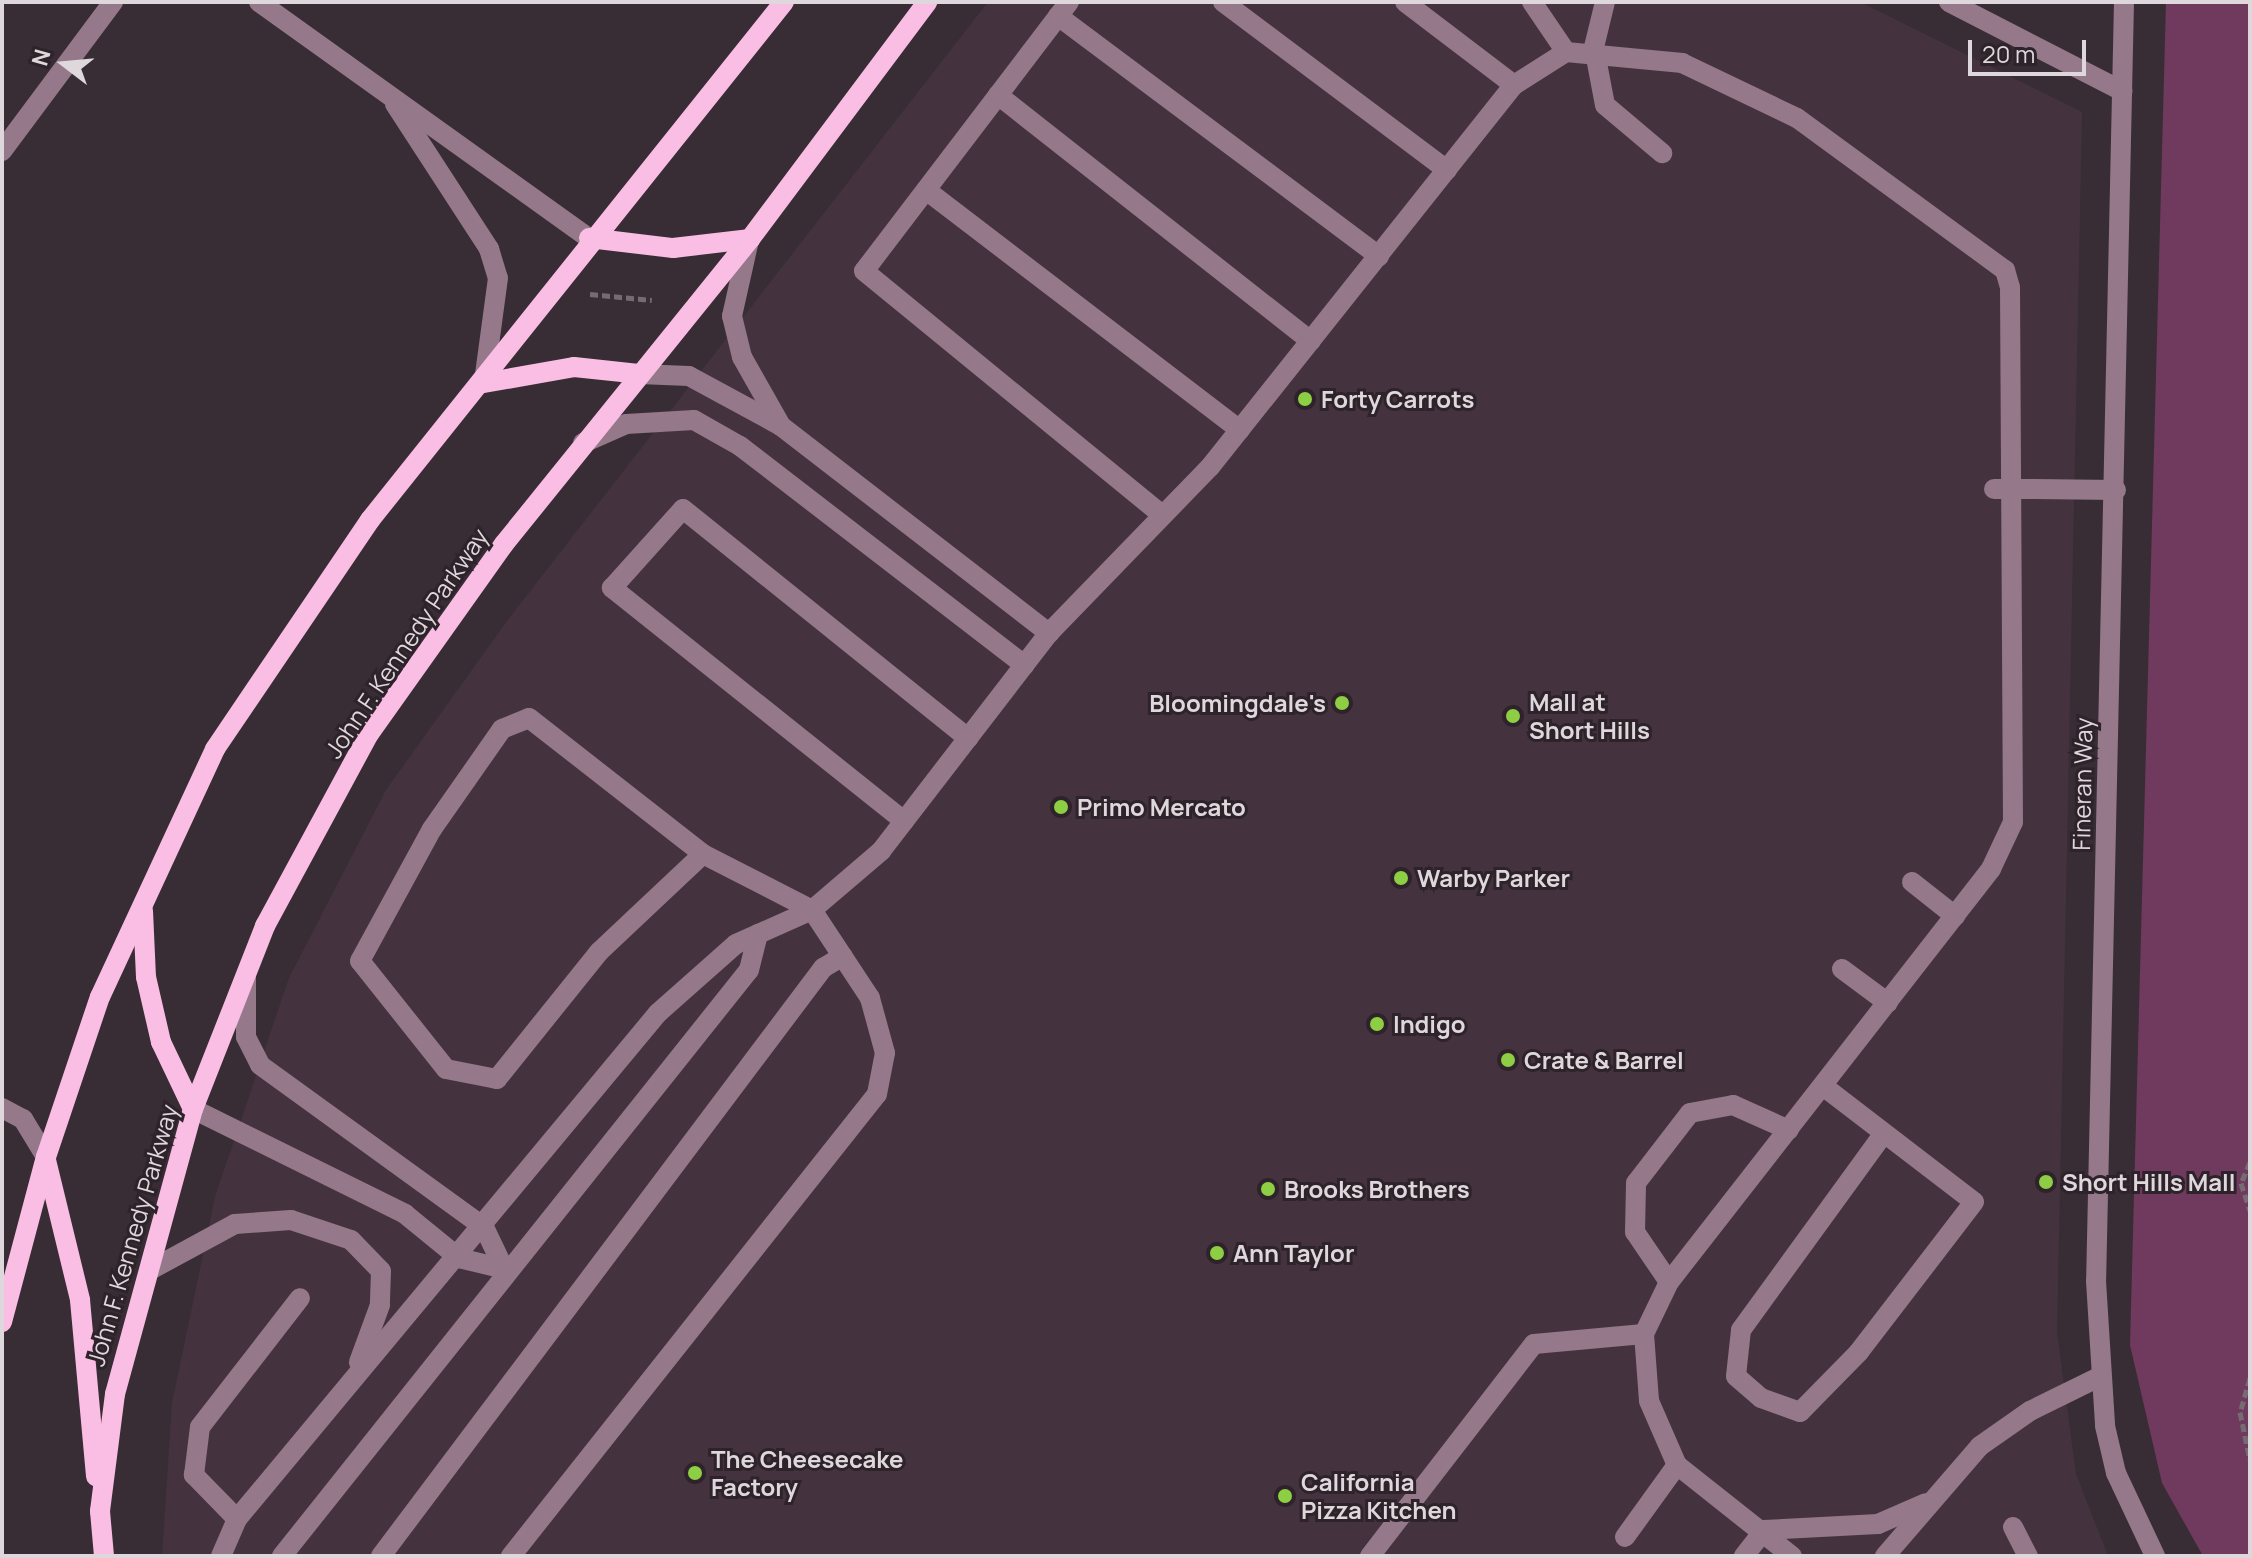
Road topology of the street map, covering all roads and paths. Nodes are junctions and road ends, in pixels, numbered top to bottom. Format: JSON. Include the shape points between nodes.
{"nodes":[{"id":1,"x":113,"y":2,"type":"edge"},
{"id":2,"x":259,"y":2,"type":"edge"},
{"id":3,"x":784,"y":2,"type":"edge"},
{"id":4,"x":927,"y":2,"type":"edge"},
{"id":5,"x":1223,"y":2,"type":"edge"},
{"id":6,"x":1405,"y":2,"type":"edge"},
{"id":7,"x":1532,"y":2,"type":"edge"},
{"id":8,"x":1605,"y":2,"type":"edge"},
{"id":9,"x":1949,"y":2,"type":"edge"},
{"id":10,"x":2124,"y":2,"type":"edge"},
{"id":11,"x":1064,"y":9,"type":"edge"},
{"id":12,"x":1566,"y":52,"type":"junction"},
{"id":13,"x":1514,"y":85,"type":"junction"},
{"id":14,"x":2122,"y":91,"type":"junction"},
{"id":15,"x":388,"y":94,"type":"junction"},
{"id":16,"x":998,"y":95,"type":"junction"},
{"id":17,"x":2,"y":151,"type":"edge"},
{"id":18,"x":1662,"y":153,"type":"dead end"},
{"id":19,"x":1447,"y":170,"type":"junction"},
{"id":20,"x":926,"y":190,"type":"junction"},
{"id":21,"x":589,"y":238,"type":"junction"},
{"id":22,"x":750,"y":239,"type":"junction"},
{"id":23,"x":1379,"y":256,"type":"junction"},
{"id":24,"x":590,"y":294,"type":"dead end"},
{"id":25,"x":652,"y":300,"type":"dead end"},
{"id":26,"x":1311,"y":341,"type":"junction"},
{"id":27,"x":639,"y":374,"type":"junction"},
{"id":28,"x":484,"y":383,"type":"junction"},
{"id":29,"x":781,"y":426,"type":"junction"},
{"id":30,"x":1240,"y":430,"type":"junction"},
{"id":31,"x":583,"y":443,"type":"junction"},
{"id":32,"x":1994,"y":489,"type":"dead end"},
{"id":33,"x":2116,"y":490,"type":"junction"},
{"id":34,"x":1162,"y":515,"type":"junction"},
{"id":35,"x":1049,"y":633,"type":"junction"},
{"id":36,"x":1024,"y":665,"type":"junction"},
{"id":37,"x":968,"y":738,"type":"junction"},
{"id":38,"x":904,"y":821,"type":"junction"},
{"id":39,"x":703,"y":854,"type":"junction"},
{"id":40,"x":1912,"y":882,"type":"dead end"},
{"id":41,"x":143,"y":907,"type":"junction"},
{"id":42,"x":812,"y":910,"type":"junction"},
{"id":43,"x":1955,"y":916,"type":"junction"},
{"id":44,"x":758,"y":934,"type":"junction"},
{"id":45,"x":843,"y":956,"type":"junction"},
{"id":46,"x":1842,"y":969,"type":"dead end"},
{"id":47,"x":246,"y":975,"type":"junction"},
{"id":48,"x":1888,"y":1003,"type":"junction"},
{"id":49,"x":1823,"y":1086,"type":"junction"},
{"id":50,"x":2,"y":1108,"type":"edge"},
{"id":51,"x":193,"y":1109,"type":"junction"},
{"id":52,"x":1789,"y":1130,"type":"junction"},
{"id":53,"x":1884,"y":1133,"type":"junction"},
{"id":54,"x":46,"y":1157,"type":"junction"},
{"id":55,"x":2250,"y":1162,"type":"edge"},
{"id":56,"x":2250,"y":1211,"type":"edge"},
{"id":57,"x":484,"y":1227,"type":"junction"},
{"id":58,"x":459,"y":1258,"type":"junction"},
{"id":59,"x":152,"y":1269,"type":"junction"},
{"id":60,"x":504,"y":1269,"type":"junction"},
{"id":61,"x":1669,"y":1282,"type":"junction"},
{"id":62,"x":300,"y":1298,"type":"dead end"},
{"id":63,"x":2,"y":1322,"type":"edge"},
{"id":64,"x":1644,"y":1334,"type":"junction"},
{"id":65,"x":356,"y":1373,"type":"junction"},
{"id":66,"x":2099,"y":1377,"type":"junction"},
{"id":67,"x":2250,"y":1378,"type":"edge"},
{"id":68,"x":2250,"y":1460,"type":"edge"},
{"id":69,"x":1677,"y":1465,"type":"junction"},
{"id":70,"x":1930,"y":1502,"type":"junction"},
{"id":71,"x":100,"y":1511,"type":"junction"},
{"id":72,"x":237,"y":1519,"type":"junction"},
{"id":73,"x":2013,"y":1527,"type":"dead end"},
{"id":74,"x":1764,"y":1530,"type":"junction"},
{"id":75,"x":1625,"y":1537,"type":"dead end"},
{"id":76,"x":104,"y":1556,"type":"edge"},
{"id":77,"x":221,"y":1556,"type":"edge"},
{"id":78,"x":282,"y":1556,"type":"edge"},
{"id":79,"x":381,"y":1556,"type":"edge"},
{"id":80,"x":511,"y":1556,"type":"edge"},
{"id":81,"x":1370,"y":1556,"type":"edge"},
{"id":82,"x":1744,"y":1556,"type":"edge"},
{"id":83,"x":1792,"y":1556,"type":"edge"},
{"id":84,"x":1885,"y":1556,"type":"edge"},
{"id":85,"x":2028,"y":1556,"type":"edge"},
{"id":86,"x":2155,"y":1556,"type":"edge"}],
"edges":[{"from":1,"to":17,"type":"street"},
{"from":2,"to":15,"type":"street"},
{"from":3,"to":21,"type":"main road"},
{"from":4,"to":22,"type":"main road","name":"John F. Kennedy Parkway"},
{"from":5,"to":19,"type":"street"},
{"from":6,"to":13,"type":"street"},
{"from":7,"to":12,"type":"street"},
{"from":8,"to":18,"type":"street","bridge":true,"via":[[1594,47],[1605,105]]},
{"from":9,"to":14,"type":"street"},
{"from":10,"to":14,"type":"street","name":"Fineran Way"},
{"from":11,"to":16,"type":"street"},
{"from":11,"to":23,"type":"street"},
{"from":12,"to":13,"type":"street"},
{"from":12,"to":43,"type":"street","via":[[1682,63],[1752,94],[1797,118],[2005,270],[2013,822],[1991,869]]},
{"from":13,"to":19,"type":"street"},
{"from":14,"to":33,"type":"street","name":"Fineran Way"},
{"from":15,"to":21,"type":"street"},
{"from":15,"to":28,"type":"street","via":[[489,249],[498,278]]},
{"from":16,"to":20,"type":"street"},
{"from":16,"to":26,"type":"street"},
{"from":19,"to":23,"type":"street"},
{"from":20,"to":30,"type":"street"},
{"from":20,"to":34,"type":"street","via":[[864,271]]},
{"from":21,"to":22,"type":"main road","via":[[673,248]]},
{"from":21,"to":28,"type":"main road"},
{"from":22,"to":27,"type":"main road","name":"John F. Kennedy Parkway"},
{"from":22,"to":29,"type":"street","via":[[732,316],[742,357]]},
{"from":23,"to":26,"type":"street"},
{"from":24,"to":25,"type":"path"},
{"from":26,"to":30,"type":"street"},
{"from":27,"to":28,"type":"main road","via":[[574,367]]},
{"from":27,"to":29,"type":"street","via":[[689,376]]},
{"from":27,"to":31,"type":"main road","name":"John F. Kennedy Parkway"},
{"from":28,"to":41,"type":"main road","via":[[370,520],[215,749]]},
{"from":29,"to":35,"type":"street"},
{"from":30,"to":34,"type":"street"},
{"from":31,"to":36,"type":"street","via":[[626,424],[694,420],[740,446]]},
{"from":31,"to":47,"type":"main road","name":"John F. Kennedy Parkway","via":[[369,734]]},
{"from":32,"to":33,"type":"street","bridge":true},
{"from":33,"to":66,"type":"street","name":"Fineran Way"},
{"from":34,"to":35,"type":"street"},
{"from":35,"to":36,"type":"street"},
{"from":36,"to":37,"type":"street"},
{"from":37,"to":38,"type":"street"},
{"from":37,"to":38,"type":"street","via":[[683,509],[612,588]]},
{"from":38,"to":42,"type":"street"},
{"from":39,"to":39,"type":"street","via":[[599,952],[497,1079],[446,1069],[360,961],[432,829],[493,741],[502,729],[529,718]]},
{"from":39,"to":42,"type":"street"},
{"from":40,"to":43,"type":"street"},
{"from":41,"to":51,"type":"main road","via":[[146,977],[161,1042]]},
{"from":41,"to":54,"type":"main road","via":[[100,997]]},
{"from":42,"to":44,"type":"street"},
{"from":42,"to":45,"type":"street"},
{"from":43,"to":48,"type":"street"},
{"from":44,"to":57,"type":"street","via":[[736,944],[658,1013]]},
{"from":44,"to":60,"type":"street","via":[[749,970]]},
{"from":45,"to":79,"type":"street","via":[[823,968]]},
{"from":45,"to":80,"type":"street","via":[[870,998],[885,1053],[877,1094]]},
{"from":46,"to":48,"type":"street"},
{"from":47,"to":51,"type":"main road","name":"John F. Kennedy Parkway"},
{"from":47,"to":57,"type":"street","via":[[246,1037],[260,1065]]},
{"from":48,"to":49,"type":"street"},
{"from":49,"to":52,"type":"street"},
{"from":49,"to":53,"type":"street"},
{"from":50,"to":54,"type":"street","via":[[23,1119]]},
{"from":51,"to":58,"type":"street","via":[[405,1214]]},
{"from":51,"to":59,"type":"main road","name":"John F. Kennedy Parkway"},
{"from":52,"to":61,"type":"street"},
{"from":52,"to":61,"type":"street","via":[[1733,1105],[1690,1113],[1636,1183],[1635,1232]]},
{"from":53,"to":53,"type":"street","via":[[1974,1202],[1859,1352],[1800,1412],[1761,1398],[1736,1376],[1741,1330]]},
{"from":54,"to":63,"type":"main road"},
{"from":54,"to":71,"type":"main road","via":[[80,1300]]},
{"from":55,"to":56,"type":"path","via":[[2241,1183]]},
{"from":57,"to":58,"type":"street"},
{"from":57,"to":60,"type":"street"},
{"from":58,"to":60,"type":"street"},
{"from":58,"to":65,"type":"street"},
{"from":59,"to":65,"type":"street","via":[[235,1224],[291,1220],[351,1240],[381,1271],[380,1305]]},
{"from":59,"to":71,"type":"main road","name":"John F. Kennedy Parkway","via":[[115,1394]]},
{"from":60,"to":78,"type":"street"},
{"from":61,"to":64,"type":"street"},
{"from":62,"to":72,"type":"street","via":[[200,1427],[194,1475]]},
{"from":64,"to":69,"type":"street","via":[[1649,1401]]},
{"from":64,"to":81,"type":"street","via":[[1534,1344]]},
{"from":65,"to":72,"type":"street"},
{"from":66,"to":70,"type":"street","via":[[2030,1411],[1980,1446]]},
{"from":66,"to":86,"type":"street","name":"Fineran Way","via":[[2116,1473]]},
{"from":67,"to":68,"type":"path","via":[[2240,1412]]},
{"from":69,"to":74,"type":"street"},
{"from":69,"to":75,"type":"street"},
{"from":70,"to":74,"type":"street","via":[[1878,1524]]},
{"from":70,"to":84,"type":"street"},
{"from":71,"to":76,"type":"main road","name":"John F. Kennedy Parkway"},
{"from":72,"to":77,"type":"street"},
{"from":73,"to":85,"type":"street"},
{"from":74,"to":82,"type":"street"},
{"from":74,"to":83,"type":"street"}]}
